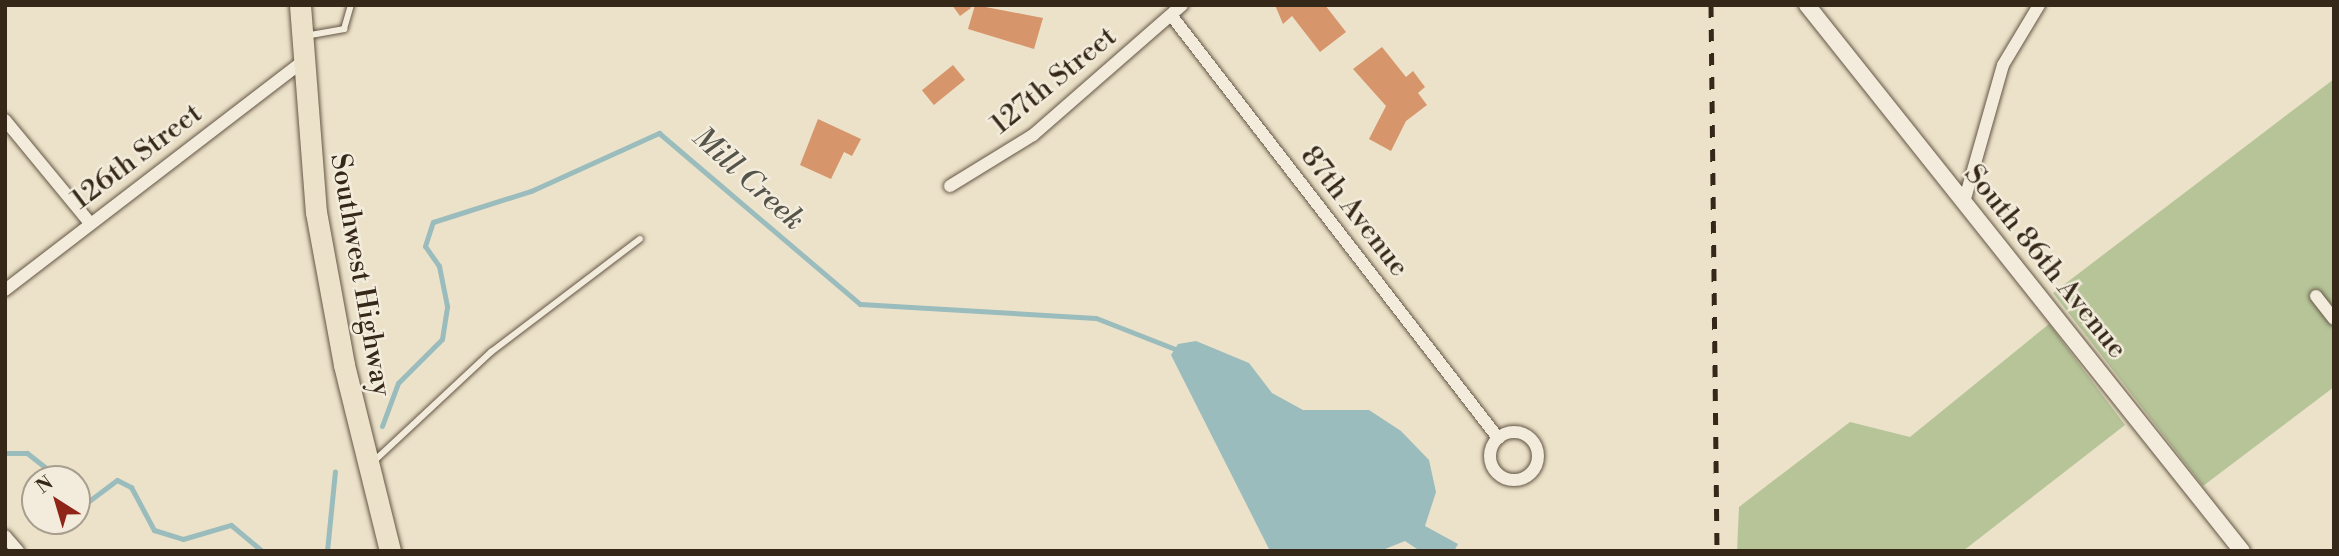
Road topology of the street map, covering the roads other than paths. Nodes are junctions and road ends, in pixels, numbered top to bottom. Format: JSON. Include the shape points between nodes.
{"nodes":[{"id":1,"x":300,"y":5,"type":"edge"},
{"id":2,"x":351,"y":5,"type":"edge"},
{"id":3,"x":1182,"y":5,"type":"edge"},
{"id":4,"x":1807,"y":5,"type":"edge"},
{"id":5,"x":2039,"y":5,"type":"edge"},
{"id":6,"x":1171,"y":15,"type":"junction"},
{"id":7,"x":300,"y":37,"type":"junction"},
{"id":8,"x":300,"y":64,"type":"junction"},
{"id":9,"x":5,"y":120,"type":"edge"},
{"id":10,"x":950,"y":187,"type":"dead end"},
{"id":11,"x":1964,"y":202,"type":"junction"},
{"id":12,"x":90,"y":223,"type":"junction"},
{"id":13,"x":640,"y":239,"type":"dead end"},
{"id":14,"x":5,"y":290,"type":"edge"},
{"id":15,"x":2316,"y":296,"type":"dead end"},
{"id":16,"x":2334,"y":319,"type":"edge"},
{"id":17,"x":1498,"y":438,"type":"dead end"},
{"id":18,"x":368,"y":467,"type":"junction"},
{"id":19,"x":5,"y":536,"type":"edge"},
{"id":20,"x":18,"y":551,"type":"edge"},
{"id":21,"x":390,"y":551,"type":"edge"},
{"id":22,"x":2242,"y":551,"type":"edge"}],
"edges":[{"from":1,"to":7,"type":"main road","name":"Southwest Highway"},
{"from":2,"to":7,"type":"lane","via":[[344,29]]},
{"from":3,"to":6,"type":"street","name":"127th Street"},
{"from":4,"to":11,"type":"street","name":"South 86th Avenue"},
{"from":5,"to":11,"type":"street","via":[[2003,65]]},
{"from":6,"to":10,"type":"street","name":"127th Street","via":[[1033,135]]},
{"from":6,"to":17,"type":"street","name":"87th Avenue"},
{"from":7,"to":8,"type":"main road","name":"Southwest Highway"},
{"from":8,"to":12,"type":"street","name":"126th Street"},
{"from":8,"to":18,"type":"main road","name":"Southwest Highway","via":[[316,212]]},
{"from":9,"to":12,"type":"street"},
{"from":11,"to":22,"type":"street","name":"South 86th Avenue"},
{"from":12,"to":14,"type":"street","name":"126th Street"},
{"from":13,"to":18,"type":"lane","via":[[491,352]]},
{"from":15,"to":16,"type":"street"},
{"from":18,"to":21,"type":"main road","name":"Southwest Highway"},
{"from":19,"to":20,"type":"street"}]}
